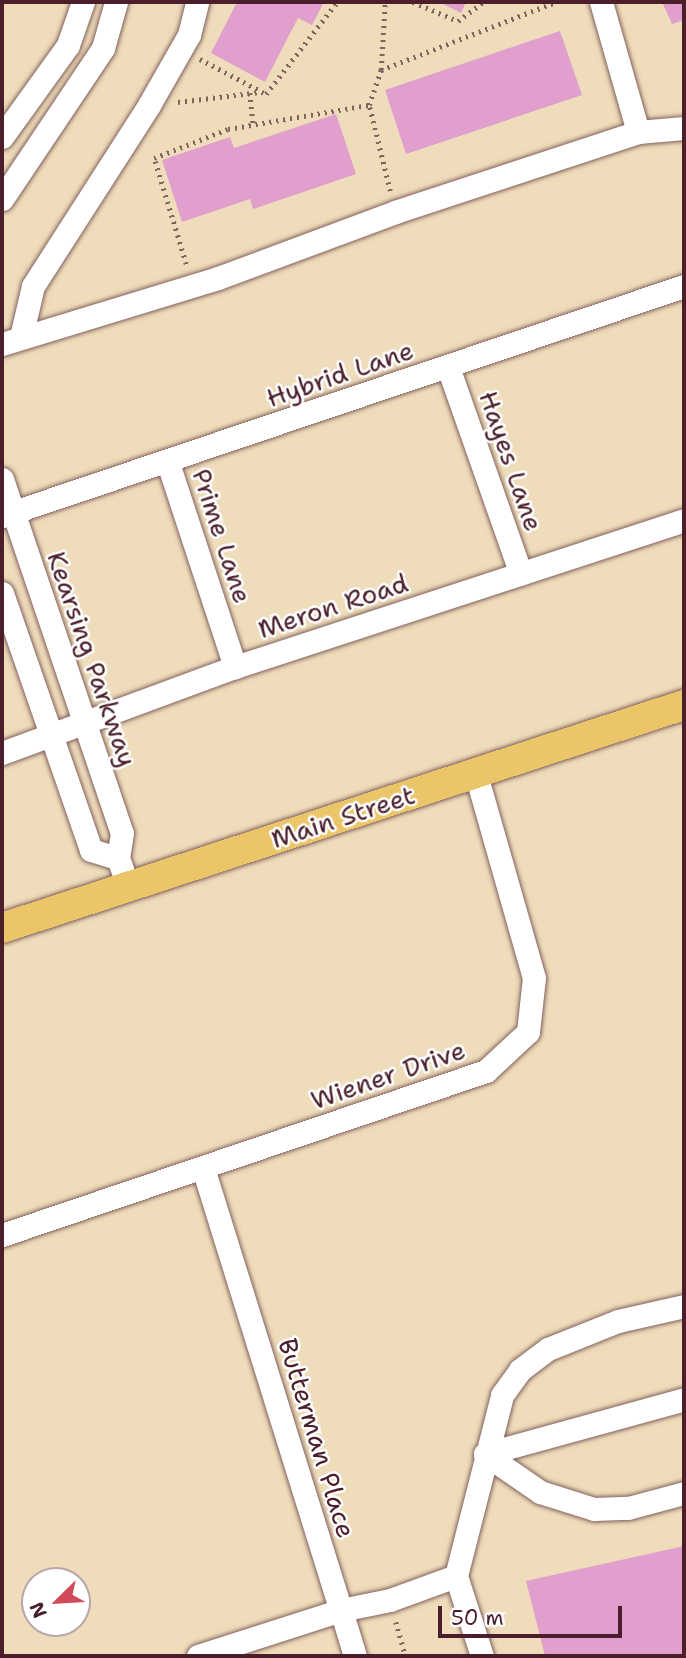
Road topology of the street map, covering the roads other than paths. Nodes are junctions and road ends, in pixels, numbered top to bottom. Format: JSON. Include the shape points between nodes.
{"nodes":[{"id":1,"x":83,"y":2,"type":"edge"},
{"id":2,"x":116,"y":2,"type":"edge"},
{"id":3,"x":197,"y":2,"type":"edge"},
{"id":4,"x":601,"y":2,"type":"edge"},
{"id":5,"x":684,"y":128,"type":"edge"},
{"id":6,"x":638,"y":132,"type":"junction"},
{"id":7,"x":2,"y":137,"type":"edge"},
{"id":8,"x":2,"y":200,"type":"edge"},
{"id":9,"x":684,"y":286,"type":"edge"},
{"id":10,"x":11,"y":340,"type":"edge"},
{"id":11,"x":448,"y":367,"type":"junction"},
{"id":12,"x":168,"y":463,"type":"junction"},
{"id":13,"x":2,"y":479,"type":"edge"},
{"id":14,"x":7,"y":514,"type":"edge"},
{"id":15,"x":684,"y":520,"type":"edge"},
{"id":16,"x":521,"y":573,"type":"junction"},
{"id":17,"x":2,"y":593,"type":"edge"},
{"id":18,"x":236,"y":667,"type":"junction"},
{"id":19,"x":684,"y":705,"type":"edge"},
{"id":20,"x":83,"y":723,"type":"junction"},
{"id":21,"x":50,"y":737,"type":"junction"},
{"id":22,"x":2,"y":753,"type":"edge"},
{"id":23,"x":476,"y":775,"type":"junction"},
{"id":24,"x":123,"y":872,"type":"junction"},
{"id":25,"x":2,"y":928,"type":"edge"},
{"id":26,"x":204,"y":1168,"type":"junction"},
{"id":27,"x":2,"y":1235,"type":"edge"},
{"id":28,"x":684,"y":1306,"type":"edge"},
{"id":29,"x":684,"y":1399,"type":"edge"},
{"id":30,"x":485,"y":1454,"type":"junction"},
{"id":31,"x":684,"y":1493,"type":"edge"},
{"id":32,"x":456,"y":1576,"type":"junction"},
{"id":33,"x":341,"y":1610,"type":"junction"},
{"id":34,"x":198,"y":1656,"type":"edge"},
{"id":35,"x":355,"y":1656,"type":"edge"},
{"id":36,"x":482,"y":1656,"type":"edge"}],
"edges":[{"from":1,"to":7,"type":"street","via":[[68,45]]},
{"from":2,"to":8,"type":"street","via":[[103,48]]},
{"from":3,"to":10,"type":"street","via":[[180,49],[33,286]]},
{"from":4,"to":6,"type":"street"},
{"from":5,"to":6,"type":"street"},
{"from":6,"to":10,"type":"street","via":[[193,285]]},
{"from":9,"to":11,"type":"street","name":"Hybrid Lane"},
{"from":11,"to":12,"type":"street","name":"Hybrid Lane"},
{"from":11,"to":16,"type":"street","name":"Hayes Lane"},
{"from":12,"to":14,"type":"street","name":"Hybrid Lane"},
{"from":12,"to":18,"type":"street","name":"Prime Lane"},
{"from":13,"to":14,"type":"street","name":"Kearsing Parkway"},
{"from":14,"to":20,"type":"street","name":"Kearsing Parkway"},
{"from":15,"to":16,"type":"street","name":"Meron Road"},
{"from":16,"to":18,"type":"street","name":"Meron Road"},
{"from":17,"to":21,"type":"street"},
{"from":18,"to":20,"type":"street","name":"Meron Road"},
{"from":19,"to":23,"type":"main road","name":"Main Street"},
{"from":20,"to":21,"type":"street","name":"Meron Road"},
{"from":20,"to":24,"type":"street","name":"Kearsing Parkway","via":[[122,833]]},
{"from":21,"to":22,"type":"street","name":"Meron Road"},
{"from":21,"to":24,"type":"street","via":[[91,850]]},
{"from":23,"to":24,"type":"main road","name":"Main Street"},
{"from":23,"to":26,"type":"street","name":"Wiener Drive","via":[[534,978],[528,1032],[486,1071]]},
{"from":24,"to":25,"type":"main road","name":"Main Street"},
{"from":26,"to":27,"type":"street","name":"Wiener Drive"},
{"from":26,"to":33,"type":"street","name":"Butterman Place"},
{"from":28,"to":30,"type":"street","via":[[618,1321],[548,1349],[529,1363],[502,1395]]},
{"from":29,"to":30,"type":"street"},
{"from":30,"to":31,"type":"street","via":[[540,1492],[594,1509],[628,1508]]},
{"from":30,"to":32,"type":"street"},
{"from":32,"to":33,"type":"street","via":[[390,1600]]},
{"from":32,"to":36,"type":"street"},
{"from":33,"to":34,"type":"street"},
{"from":33,"to":35,"type":"street","name":"Butterman Place"}]}
